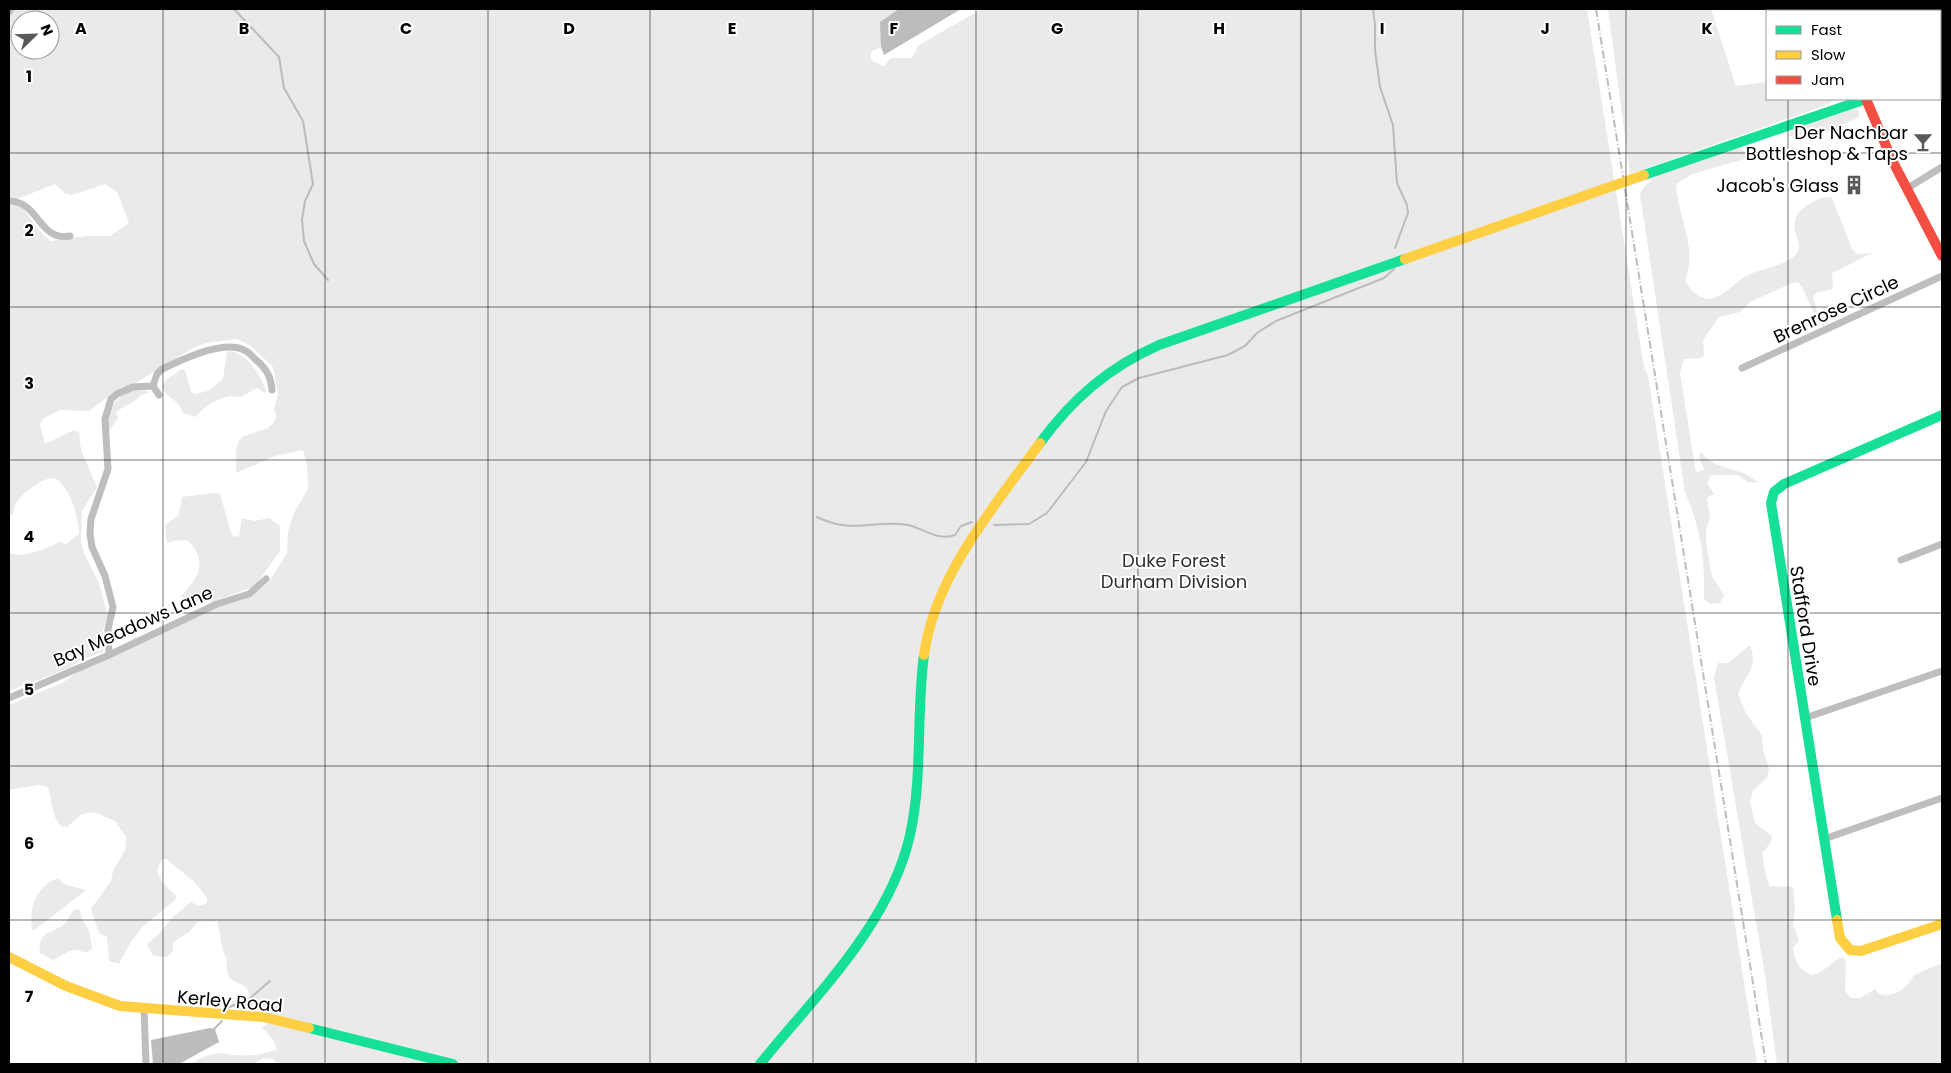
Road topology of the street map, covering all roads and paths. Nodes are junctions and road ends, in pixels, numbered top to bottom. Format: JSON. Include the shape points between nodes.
{"nodes":[{"id":1,"x":11,"y":9,"type":"edge"},
{"id":2,"x":9,"y":12,"type":"edge"},
{"id":3,"x":1863,"y":100,"type":"edge"},
{"id":4,"x":1866,"y":100,"type":"edge"},
{"id":5,"x":1942,"y":167,"type":"edge"},
{"id":6,"x":1906,"y":188,"type":"junction"},
{"id":7,"x":9,"y":201,"type":"edge"},
{"id":8,"x":70,"y":236,"type":"dead end"},
{"id":9,"x":1942,"y":256,"type":"edge"},
{"id":10,"x":1942,"y":276,"type":"edge"},
{"id":11,"x":1742,"y":368,"type":"dead end"},
{"id":12,"x":152,"y":386,"type":"junction"},
{"id":13,"x":272,"y":390,"type":"dead end"},
{"id":14,"x":159,"y":395,"type":"dead end"},
{"id":15,"x":1942,"y":416,"type":"edge"},
{"id":16,"x":1942,"y":544,"type":"edge"},
{"id":17,"x":1901,"y":560,"type":"dead end"},
{"id":18,"x":266,"y":579,"type":"dead end"},
{"id":19,"x":109,"y":655,"type":"junction"},
{"id":20,"x":1942,"y":671,"type":"edge"},
{"id":21,"x":9,"y":698,"type":"edge"},
{"id":22,"x":1805,"y":718,"type":"junction"},
{"id":23,"x":1942,"y":798,"type":"edge"},
{"id":24,"x":1824,"y":839,"type":"junction"},
{"id":25,"x":1942,"y":924,"type":"edge"},
{"id":26,"x":9,"y":956,"type":"edge"},
{"id":27,"x":144,"y":1009,"type":"junction"},
{"id":28,"x":146,"y":1064,"type":"edge"},
{"id":29,"x":453,"y":1064,"type":"edge"},
{"id":30,"x":760,"y":1064,"type":"edge"}],
"edges":[{"from":1,"to":2,"type":"street"},
{"from":3,"to":30,"type":"street","bridge":true,"via":[[1159,344],[1118,366],[1080,395],[1023,467],[963,555],[937,605],[925,644],[920,683],[913,817],[903,861],[891,891],[857,944]]},
{"from":4,"to":6,"type":"street"},
{"from":5,"to":6,"type":"street"},
{"from":6,"to":9,"type":"street"},
{"from":7,"to":8,"type":"street","via":[[16,201],[28,209],[52,235],[60,238]]},
{"from":10,"to":11,"type":"street","name":"Brenrose Circle"},
{"from":12,"to":13,"type":"street","via":[[162,369],[203,352],[230,347],[244,350],[259,363],[271,377]]},
{"from":12,"to":14,"type":"street"},
{"from":12,"to":19,"type":"street","via":[[133,387],[117,394],[111,399],[105,419],[108,469],[91,519],[90,534],[113,607],[108,629]]},
{"from":15,"to":22,"type":"street","name":"Stafford Drive","via":[[1784,484],[1772,496],[1772,520]]},
{"from":16,"to":17,"type":"street"},
{"from":18,"to":19,"type":"street","name":"Bay Meadows Lane","via":[[249,594],[217,604]]},
{"from":19,"to":21,"type":"street","name":"Bay Meadows Lane"},
{"from":20,"to":22,"type":"street"},
{"from":22,"to":24,"type":"street","name":"Stafford Drive"},
{"from":23,"to":24,"type":"street"},
{"from":24,"to":25,"type":"street","name":"Stafford Drive","via":[[1839,933],[1846,947],[1855,951],[1866,950]]},
{"from":26,"to":27,"type":"street","name":"Kerley Road","via":[[96,999]]},
{"from":27,"to":28,"type":"street"},
{"from":27,"to":29,"type":"street","name":"Kerley Road","via":[[263,1017]]}]}
